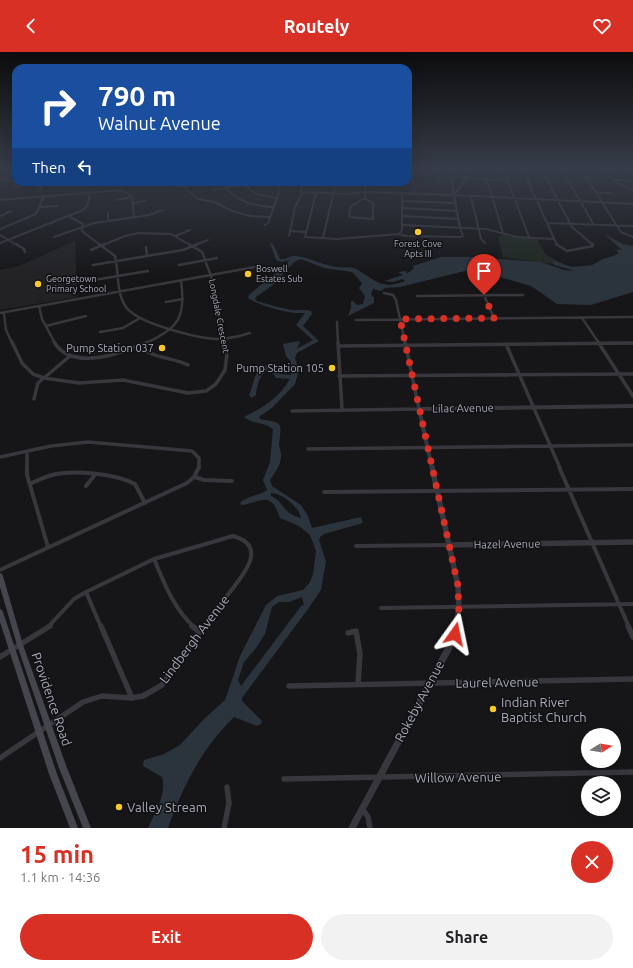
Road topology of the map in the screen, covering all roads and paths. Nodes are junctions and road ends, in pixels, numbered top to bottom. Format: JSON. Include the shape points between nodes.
{"nodes":[{"id":1,"x":41,"y":204,"type":"edge"},
{"id":2,"x":87,"y":204,"type":"edge"},
{"id":3,"x":133,"y":204,"type":"edge"},
{"id":4,"x":218,"y":204,"type":"edge"},
{"id":5,"x":256,"y":204,"type":"edge"},
{"id":6,"x":296,"y":204,"type":"edge"},
{"id":7,"x":313,"y":204,"type":"edge"},
{"id":8,"x":331,"y":204,"type":"edge"},
{"id":9,"x":354,"y":204,"type":"edge"},
{"id":10,"x":374,"y":204,"type":"edge"},
{"id":11,"x":402,"y":204,"type":"edge"},
{"id":12,"x":456,"y":204,"type":"edge"},
{"id":13,"x":473,"y":204,"type":"edge"},
{"id":14,"x":495,"y":204,"type":"edge"},
{"id":15,"x":516,"y":204,"type":"edge"},
{"id":16,"x":538,"y":204,"type":"edge"},
{"id":17,"x":560,"y":204,"type":"edge"},
{"id":18,"x":582,"y":204,"type":"edge"},
{"id":19,"x":603,"y":204,"type":"edge"},
{"id":20,"x":58,"y":206,"type":"dead end"},
{"id":21,"x":273,"y":207,"type":"joint"},
{"id":22,"x":40,"y":208,"type":"junction"},
{"id":23,"x":402,"y":208,"type":"junction"},
{"id":24,"x":11,"y":210,"type":"dead end"},
{"id":25,"x":163,"y":210,"type":"dead end"},
{"id":26,"x":457,"y":211,"type":"junction"},
{"id":27,"x":108,"y":213,"type":"dead end"},
{"id":28,"x":0,"y":216,"type":"edge"},
{"id":29,"x":68,"y":216,"type":"junction"},
{"id":30,"x":403,"y":216,"type":"junction"},
{"id":31,"x":134,"y":217,"type":"junction"},
{"id":32,"x":270,"y":217,"type":"junction"},
{"id":33,"x":458,"y":219,"type":"junction"},
{"id":34,"x":108,"y":221,"type":"junction"},
{"id":35,"x":547,"y":223,"type":"junction"},
{"id":36,"x":570,"y":224,"type":"junction"},
{"id":37,"x":265,"y":225,"type":"dead end"},
{"id":38,"x":403,"y":225,"type":"junction"},
{"id":39,"x":594,"y":225,"type":"junction"},
{"id":40,"x":618,"y":226,"type":"junction"},
{"id":41,"x":633,"y":226,"type":"edge"},
{"id":42,"x":82,"y":227,"type":"junction"},
{"id":43,"x":460,"y":228,"type":"junction"},
{"id":44,"x":0,"y":229,"type":"edge"},
{"id":45,"x":479,"y":229,"type":"junction"},
{"id":46,"x":190,"y":230,"type":"dead end"},
{"id":47,"x":290,"y":231,"type":"junction"},
{"id":48,"x":306,"y":232,"type":"junction"},
{"id":49,"x":503,"y":233,"type":"junction"},
{"id":50,"x":399,"y":234,"type":"junction"},
{"id":51,"x":0,"y":235,"type":"edge"},
{"id":52,"x":175,"y":236,"type":"junction"},
{"id":53,"x":289,"y":236,"type":"dead end"},
{"id":54,"x":54,"y":237,"type":"dead end"},
{"id":55,"x":633,"y":237,"type":"edge"},
{"id":56,"x":323,"y":238,"type":"junction"},
{"id":57,"x":528,"y":238,"type":"junction"},
{"id":58,"x":553,"y":239,"type":"junction"},
{"id":59,"x":9,"y":240,"type":"junction"},
{"id":60,"x":208,"y":240,"type":"dead end"},
{"id":61,"x":0,"y":243,"type":"edge"},
{"id":62,"x":485,"y":243,"type":"dead end"},
{"id":63,"x":101,"y":246,"type":"junction"},
{"id":64,"x":193,"y":246,"type":"junction"},
{"id":65,"x":146,"y":247,"type":"dead end"},
{"id":66,"x":91,"y":250,"type":"dead end"},
{"id":67,"x":25,"y":252,"type":"dead end"},
{"id":68,"x":147,"y":256,"type":"junction"},
{"id":69,"x":217,"y":258,"type":"dead end"},
{"id":70,"x":117,"y":261,"type":"junction"},
{"id":71,"x":206,"y":261,"type":"junction"},
{"id":72,"x":93,"y":265,"type":"dead end"},
{"id":73,"x":179,"y":265,"type":"dead end"},
{"id":74,"x":255,"y":267,"type":"dead end"},
{"id":75,"x":148,"y":271,"type":"dead end"},
{"id":76,"x":118,"y":276,"type":"junction"},
{"id":77,"x":211,"y":276,"type":"junction"},
{"id":78,"x":94,"y":280,"type":"dead end"},
{"id":79,"x":181,"y":281,"type":"junction"},
{"id":80,"x":120,"y":292,"type":"junction"},
{"id":81,"x":384,"y":293,"type":"dead end"},
{"id":82,"x":484,"y":295,"type":"junction"},
{"id":83,"x":523,"y":295,"type":"dead end"},
{"id":84,"x":417,"y":296,"type":"dead end"},
{"id":85,"x":183,"y":299,"type":"junction"},
{"id":86,"x":166,"y":302,"type":"dead end"},
{"id":87,"x":39,"y":306,"type":"junction"},
{"id":88,"x":4,"y":312,"type":"junction"},
{"id":89,"x":0,"y":313,"type":"edge"},
{"id":90,"x":86,"y":316,"type":"dead end"},
{"id":91,"x":633,"y":317,"type":"edge"},
{"id":92,"x":140,"y":318,"type":"junction"},
{"id":93,"x":494,"y":318,"type":"junction"},
{"id":94,"x":582,"y":318,"type":"junction"},
{"id":95,"x":400,"y":319,"type":"junction"},
{"id":96,"x":356,"y":320,"type":"dead end"},
{"id":97,"x":337,"y":322,"type":"dead end"},
{"id":98,"x":46,"y":326,"type":"junction"},
{"id":99,"x":172,"y":328,"type":"junction"},
{"id":100,"x":100,"y":332,"type":"dead end"},
{"id":101,"x":250,"y":332,"type":"dead end"},
{"id":102,"x":224,"y":338,"type":"junction"},
{"id":103,"x":633,"y":343,"type":"edge"},
{"id":104,"x":506,"y":344,"type":"junction"},
{"id":105,"x":599,"y":344,"type":"junction"},
{"id":106,"x":405,"y":345,"type":"junction"},
{"id":107,"x":140,"y":346,"type":"junction"},
{"id":108,"x":338,"y":346,"type":"junction"},
{"id":109,"x":70,"y":356,"type":"junction"},
{"id":110,"x":188,"y":365,"type":"dead end"},
{"id":111,"x":618,"y":373,"type":"junction"},
{"id":112,"x":518,"y":374,"type":"junction"},
{"id":113,"x":633,"y":374,"type":"edge"},
{"id":114,"x":412,"y":375,"type":"junction"},
{"id":115,"x":339,"y":376,"type":"junction"},
{"id":116,"x":44,"y":378,"type":"junction"},
{"id":117,"x":633,"y":396,"type":"edge"},
{"id":118,"x":34,"y":399,"type":"dead end"},
{"id":119,"x":633,"y":406,"type":"edge"},
{"id":120,"x":533,"y":408,"type":"junction"},
{"id":121,"x":342,"y":409,"type":"junction"},
{"id":122,"x":419,"y":409,"type":"junction"},
{"id":123,"x":292,"y":411,"type":"dead end"},
{"id":124,"x":633,"y":445,"type":"edge"},
{"id":125,"x":549,"y":446,"type":"junction"},
{"id":126,"x":428,"y":447,"type":"junction"},
{"id":127,"x":308,"y":449,"type":"dead end"},
{"id":128,"x":27,"y":452,"type":"junction"},
{"id":129,"x":0,"y":458,"type":"edge"},
{"id":130,"x":94,"y":476,"type":"junction"},
{"id":131,"x":195,"y":477,"type":"junction"},
{"id":132,"x":232,"y":481,"type":"dead end"},
{"id":133,"x":30,"y":484,"type":"junction"},
{"id":134,"x":86,"y":486,"type":"dead end"},
{"id":135,"x":633,"y":489,"type":"edge"},
{"id":136,"x":569,"y":491,"type":"junction"},
{"id":137,"x":324,"y":492,"type":"dead end"},
{"id":138,"x":438,"y":492,"type":"junction"},
{"id":139,"x":145,"y":503,"type":"junction"},
{"id":140,"x":633,"y":542,"type":"edge"},
{"id":141,"x":591,"y":543,"type":"junction"},
{"id":142,"x":450,"y":545,"type":"junction"},
{"id":143,"x":356,"y":546,"type":"dead end"},
{"id":144,"x":48,"y":547,"type":"junction"},
{"id":145,"x":154,"y":559,"type":"junction"},
{"id":146,"x":0,"y":570,"type":"edge"},
{"id":147,"x":0,"y":576,"type":"edge"},
{"id":148,"x":86,"y":592,"type":"junction"},
{"id":149,"x":633,"y":604,"type":"edge"},
{"id":150,"x":619,"y":605,"type":"junction"},
{"id":151,"x":460,"y":607,"type":"junction"},
{"id":152,"x":381,"y":608,"type":"dead end"},
{"id":153,"x":0,"y":612,"type":"edge"},
{"id":154,"x":200,"y":632,"type":"junction"},
{"id":155,"x":348,"y":633,"type":"dead end"},
{"id":156,"x":633,"y":637,"type":"edge"},
{"id":157,"x":20,"y":645,"type":"junction"},
{"id":158,"x":12,"y":650,"type":"junction"},
{"id":159,"x":0,"y":657,"type":"edge"},
{"id":160,"x":633,"y":679,"type":"edge"},
{"id":161,"x":358,"y":684,"type":"junction"},
{"id":162,"x":429,"y":684,"type":"junction"},
{"id":163,"x":289,"y":686,"type":"dead end"},
{"id":164,"x":132,"y":698,"type":"junction"},
{"id":165,"x":48,"y":726,"type":"junction"},
{"id":166,"x":39,"y":732,"type":"junction"},
{"id":167,"x":0,"y":758,"type":"edge"},
{"id":168,"x":633,"y":772,"type":"edge"},
{"id":169,"x":378,"y":778,"type":"junction"},
{"id":170,"x":284,"y":779,"type":"dead end"},
{"id":171,"x":227,"y":787,"type":"dead end"},
{"id":172,"x":362,"y":808,"type":"junction"},
{"id":173,"x":74,"y":828,"type":"edge"},
{"id":174,"x":87,"y":828,"type":"edge"},
{"id":175,"x":224,"y":828,"type":"edge"},
{"id":176,"x":352,"y":828,"type":"edge"},
{"id":177,"x":370,"y":828,"type":"edge"}],
"edges":[{"from":1,"to":22,"type":"street"},
{"from":2,"to":29,"type":"street"},
{"from":3,"to":31,"type":"street"},
{"from":4,"to":32,"type":"street","via":[[250,216]]},
{"from":5,"to":21,"type":"street"},
{"from":6,"to":47,"type":"street"},
{"from":7,"to":48,"type":"street"},
{"from":8,"to":56,"type":"street"},
{"from":9,"to":10,"type":"street","via":[[351,206],[350,218],[373,219]]},
{"from":11,"to":23,"type":"street"},
{"from":12,"to":26,"type":"street"},
{"from":13,"to":45,"type":"street"},
{"from":14,"to":49,"type":"street"},
{"from":15,"to":57,"type":"street"},
{"from":16,"to":35,"type":"street"},
{"from":17,"to":36,"type":"street"},
{"from":18,"to":39,"type":"street"},
{"from":19,"to":40,"type":"street"},
{"from":20,"to":22,"type":"street"},
{"from":21,"to":32,"type":"street"},
{"from":22,"to":44,"type":"street","via":[[32,216]]},
{"from":23,"to":26,"type":"street"},
{"from":23,"to":30,"type":"street"},
{"from":24,"to":28,"type":"street"},
{"from":25,"to":31,"type":"street"},
{"from":26,"to":33,"type":"street"},
{"from":27,"to":34,"type":"street"},
{"from":29,"to":42,"type":"street","via":[[80,222]]},
{"from":29,"to":59,"type":"street"},
{"from":30,"to":33,"type":"street"},
{"from":30,"to":38,"type":"street"},
{"from":31,"to":34,"type":"street"},
{"from":32,"to":37,"type":"street"},
{"from":33,"to":43,"type":"street"},
{"from":34,"to":42,"type":"street"},
{"from":35,"to":36,"type":"street"},
{"from":35,"to":58,"type":"street"},
{"from":36,"to":39,"type":"street"},
{"from":36,"to":58,"type":"street","via":[[594,245],[567,251],[562,250]]},
{"from":38,"to":43,"type":"street"},
{"from":38,"to":50,"type":"street"},
{"from":39,"to":40,"type":"street"},
{"from":40,"to":41,"type":"street"},
{"from":40,"to":55,"type":"street","via":[[623,234]]},
{"from":42,"to":54,"type":"street"},
{"from":42,"to":63,"type":"street","via":[[83,233]]},
{"from":43,"to":45,"type":"street"},
{"from":43,"to":50,"type":"street","via":[[464,236],[461,237]]},
{"from":45,"to":49,"type":"street"},
{"from":45,"to":62,"type":"street"},
{"from":46,"to":52,"type":"street"},
{"from":47,"to":48,"type":"street"},
{"from":47,"to":53,"type":"street"},
{"from":48,"to":56,"type":"street","via":[[305,237]]},
{"from":49,"to":57,"type":"street"},
{"from":50,"to":56,"type":"street"},
{"from":51,"to":59,"type":"street"},
{"from":52,"to":63,"type":"street","name":"Longdale Crescent","via":[[139,233]]},
{"from":52,"to":64,"type":"street","name":"Longdale Crescent"},
{"from":57,"to":58,"type":"street"},
{"from":59,"to":61,"type":"street"},
{"from":59,"to":67,"type":"street"},
{"from":60,"to":64,"type":"street"},
{"from":63,"to":66,"type":"street","name":"Longdale Crescent"},
{"from":63,"to":70,"type":"street","via":[[114,254]]},
{"from":64,"to":68,"type":"street"},
{"from":64,"to":71,"type":"street","name":"Longdale Crescent","via":[[202,252]]},
{"from":65,"to":68,"type":"street"},
{"from":68,"to":70,"type":"street"},
{"from":69,"to":71,"type":"street"},
{"from":70,"to":72,"type":"street"},
{"from":70,"to":76,"type":"street"},
{"from":71,"to":73,"type":"street"},
{"from":71,"to":77,"type":"street","name":"Longdale Crescent"},
{"from":74,"to":77,"type":"street"},
{"from":75,"to":76,"type":"street"},
{"from":76,"to":78,"type":"street"},
{"from":76,"to":80,"type":"street"},
{"from":77,"to":79,"type":"street"},
{"from":77,"to":102,"type":"street","name":"Longdale Crescent"},
{"from":79,"to":80,"type":"street"},
{"from":79,"to":85,"type":"street"},
{"from":80,"to":87,"type":"street"},
{"from":80,"to":92,"type":"street","via":[[126,310]]},
{"from":81,"to":95,"type":"street","name":"Rokeby Avenue","via":[[394,297]]},
{"from":82,"to":83,"type":"street"},
{"from":82,"to":84,"type":"street"},
{"from":82,"to":93,"type":"street"},
{"from":85,"to":86,"type":"street"},
{"from":85,"to":99,"type":"street","via":[[182,313]]},
{"from":87,"to":88,"type":"street"},
{"from":87,"to":98,"type":"street"},
{"from":88,"to":89,"type":"street"},
{"from":88,"to":116,"type":"street","name":"Longdale Crescent","via":[[6,330],[22,363],[34,374]]},
{"from":90,"to":98,"type":"street"},
{"from":91,"to":94,"type":"street"},
{"from":92,"to":99,"type":"street"},
{"from":92,"to":100,"type":"street","via":[[123,328]]},
{"from":93,"to":94,"type":"street"},
{"from":93,"to":95,"type":"street"},
{"from":94,"to":105,"type":"street"},
{"from":95,"to":96,"type":"street"},
{"from":95,"to":106,"type":"street","name":"Rokeby Avenue"},
{"from":97,"to":108,"type":"street"},
{"from":98,"to":109,"type":"street","via":[[58,348]]},
{"from":99,"to":102,"type":"street","via":[[204,339]]},
{"from":99,"to":107,"type":"street"},
{"from":101,"to":102,"type":"street"},
{"from":102,"to":116,"type":"street","name":"Longdale Crescent","via":[[227,359],[225,370],[216,384],[202,392],[188,393],[123,380],[78,384]]},
{"from":103,"to":105,"type":"street"},
{"from":104,"to":105,"type":"street"},
{"from":104,"to":106,"type":"street"},
{"from":104,"to":112,"type":"street"},
{"from":105,"to":111,"type":"street"},
{"from":106,"to":108,"type":"street"},
{"from":106,"to":114,"type":"street","name":"Rokeby Avenue"},
{"from":107,"to":109,"type":"street","via":[[94,358]]},
{"from":107,"to":110,"type":"street","via":[[144,351],[180,360]]},
{"from":108,"to":115,"type":"street"},
{"from":109,"to":116,"type":"street"},
{"from":111,"to":112,"type":"street"},
{"from":111,"to":113,"type":"street"},
{"from":111,"to":117,"type":"street"},
{"from":112,"to":114,"type":"street"},
{"from":112,"to":120,"type":"street"},
{"from":114,"to":115,"type":"street"},
{"from":114,"to":122,"type":"street","name":"Rokeby Avenue"},
{"from":115,"to":121,"type":"street"},
{"from":116,"to":118,"type":"street","via":[[38,383]]},
{"from":119,"to":120,"type":"street","name":"Lilac Avenue"},
{"from":120,"to":122,"type":"street","name":"Lilac Avenue"},
{"from":120,"to":125,"type":"street"},
{"from":121,"to":122,"type":"street","name":"Lilac Avenue"},
{"from":121,"to":123,"type":"street","name":"Lilac Avenue"},
{"from":122,"to":126,"type":"street","name":"Rokeby Avenue"},
{"from":124,"to":125,"type":"street"},
{"from":125,"to":126,"type":"street"},
{"from":125,"to":136,"type":"street"},
{"from":126,"to":127,"type":"street"},
{"from":126,"to":138,"type":"street","name":"Rokeby Avenue"},
{"from":128,"to":129,"type":"street"},
{"from":128,"to":131,"type":"street","via":[[71,443],[104,442],[177,449],[197,454],[199,465]]},
{"from":128,"to":133,"type":"street","via":[[26,469]]},
{"from":130,"to":133,"type":"street","via":[[66,473],[49,476]]},
{"from":130,"to":134,"type":"street"},
{"from":130,"to":139,"type":"street","via":[[132,482],[139,488]]},
{"from":131,"to":132,"type":"street","via":[[204,480]]},
{"from":131,"to":139,"type":"street"},
{"from":133,"to":144,"type":"street"},
{"from":135,"to":136,"type":"street"},
{"from":136,"to":138,"type":"street"},
{"from":136,"to":141,"type":"street"},
{"from":137,"to":138,"type":"street"},
{"from":138,"to":142,"type":"street","name":"Rokeby Avenue"},
{"from":139,"to":144,"type":"street"},
{"from":140,"to":141,"type":"street","name":"Hazel Avenue"},
{"from":141,"to":142,"type":"street","name":"Hazel Avenue"},
{"from":141,"to":150,"type":"street"},
{"from":142,"to":143,"type":"street","name":"Hazel Avenue"},
{"from":142,"to":151,"type":"street","name":"Rokeby Avenue"},
{"from":144,"to":146,"type":"street"},
{"from":145,"to":148,"type":"street"},
{"from":145,"to":154,"type":"street","via":[[180,612],[188,623]]},
{"from":145,"to":154,"type":"street","name":"Lindbergh Avenue","via":[[233,536],[245,540],[251,548],[250,563]]},
{"from":147,"to":157,"type":"main road","name":"Providence Road"},
{"from":148,"to":157,"type":"street","via":[[74,598],[51,625]]},
{"from":148,"to":164,"type":"street"},
{"from":149,"to":150,"type":"street"},
{"from":150,"to":151,"type":"street"},
{"from":150,"to":156,"type":"street"},
{"from":151,"to":152,"type":"street"},
{"from":151,"to":162,"type":"street","name":"Rokeby Avenue","via":[[455,634]]},
{"from":153,"to":158,"type":"main road","name":"Providence Road"},
{"from":154,"to":164,"type":"street","name":"Lindbergh Avenue","via":[[162,685],[143,696]]},
{"from":155,"to":161,"type":"street","via":[[356,631],[360,654]]},
{"from":157,"to":158,"type":"street"},
{"from":157,"to":165,"type":"main road","name":"Providence Road"},
{"from":158,"to":159,"type":"street"},
{"from":158,"to":166,"type":"main road","name":"Providence Road"},
{"from":160,"to":162,"type":"street","name":"Laurel Avenue"},
{"from":161,"to":162,"type":"street","name":"Laurel Avenue"},
{"from":161,"to":163,"type":"street","name":"Laurel Avenue"},
{"from":162,"to":169,"type":"street","name":"Rokeby Avenue"},
{"from":164,"to":165,"type":"street","name":"Lindbergh Avenue","via":[[94,698],[83,702]]},
{"from":165,"to":166,"type":"street","name":"Lindbergh Avenue"},
{"from":165,"to":174,"type":"main road","name":"Providence Road"},
{"from":166,"to":167,"type":"street","name":"Lindbergh Avenue"},
{"from":166,"to":173,"type":"main road","name":"Providence Road"},
{"from":168,"to":169,"type":"street","name":"Willow Avenue"},
{"from":169,"to":170,"type":"street","name":"Willow Avenue"},
{"from":169,"to":172,"type":"street","name":"Rokeby Avenue"},
{"from":171,"to":175,"type":"street","via":[[228,803]]},
{"from":172,"to":176,"type":"street","name":"Rokeby Avenue"},
{"from":172,"to":177,"type":"street","via":[[368,817]]}]}
